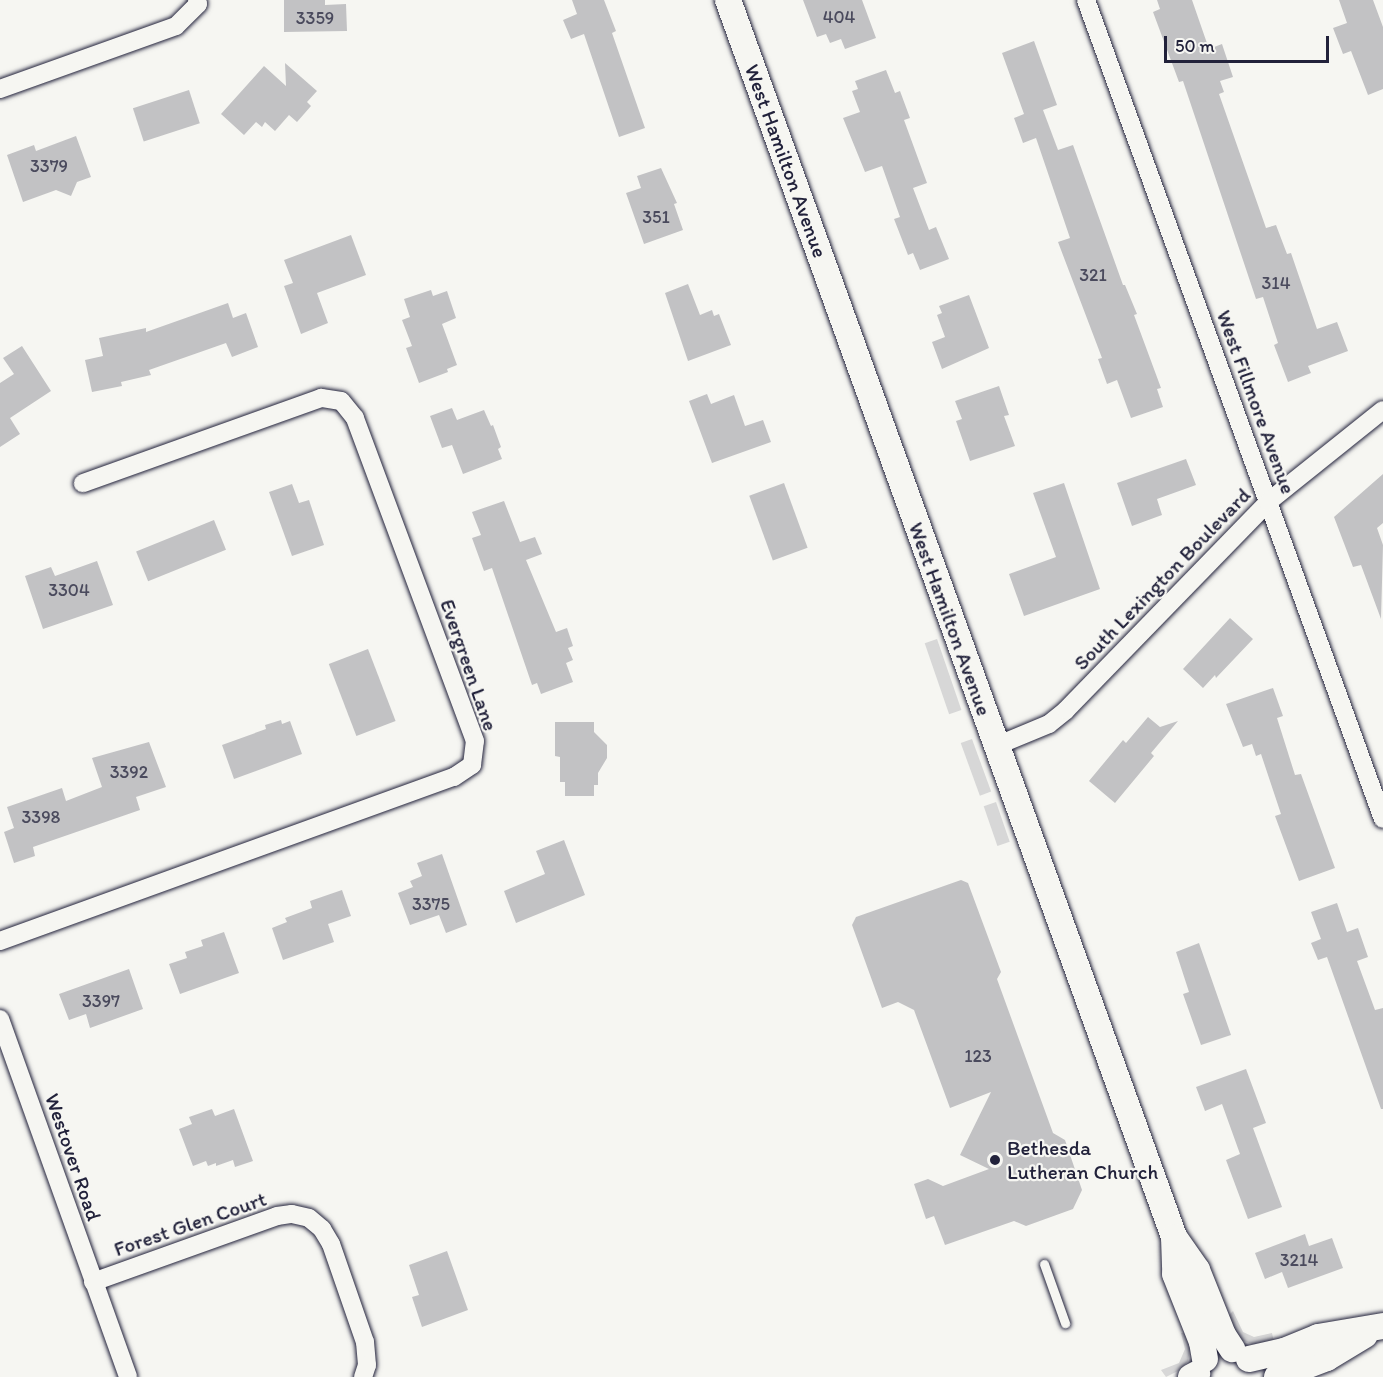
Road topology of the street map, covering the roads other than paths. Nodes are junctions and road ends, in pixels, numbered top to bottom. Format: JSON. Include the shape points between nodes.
{"nodes":[{"id":1,"x":198,"y":0,"type":"edge"},
{"id":2,"x":728,"y":0,"type":"edge"},
{"id":3,"x":1086,"y":0,"type":"edge"},
{"id":4,"x":0,"y":89,"type":"edge"},
{"id":5,"x":1383,"y":410,"type":"edge"},
{"id":6,"x":83,"y":483,"type":"dead end"},
{"id":7,"x":1268,"y":502,"type":"junction"},
{"id":8,"x":996,"y":746,"type":"junction"},
{"id":9,"x":1383,"y":819,"type":"edge"},
{"id":10,"x":0,"y":941,"type":"edge"},
{"id":11,"x":0,"y":1019,"type":"edge"},
{"id":12,"x":1174,"y":1237,"type":"junction"},
{"id":13,"x":1044,"y":1264,"type":"dead end"},
{"id":14,"x":93,"y":1282,"type":"junction"},
{"id":15,"x":1065,"y":1323,"type":"dead end"},
{"id":16,"x":1381,"y":1327,"type":"edge"},
{"id":17,"x":1246,"y":1362,"type":"edge"},
{"id":18,"x":1197,"y":1372,"type":"edge"},
{"id":19,"x":128,"y":1377,"type":"edge"},
{"id":20,"x":363,"y":1377,"type":"edge"},
{"id":21,"x":1277,"y":1377,"type":"edge"}],
"edges":[{"from":1,"to":4,"type":"street","via":[[176,26]]},
{"from":2,"to":8,"type":"street","name":"West Hamilton Avenue"},
{"from":3,"to":7,"type":"street","name":"West Fillmore Avenue"},
{"from":5,"to":7,"type":"street","name":"South Lexington Boulevard"},
{"from":6,"to":10,"type":"street","name":"Evergreen Lane","via":[[321,398],[341,401],[355,418],[475,741],[472,765],[454,777]]},
{"from":7,"to":8,"type":"street","name":"South Lexington Boulevard","via":[[1066,710],[1049,724]]},
{"from":7,"to":9,"type":"street","name":"West Fillmore Avenue"},
{"from":8,"to":12,"type":"street","name":"West Hamilton Avenue"},
{"from":11,"to":14,"type":"street","name":"Westover Road"},
{"from":12,"to":17,"type":"street","name":"West Hamilton Avenue","via":[[1197,1270],[1223,1335]]},
{"from":12,"to":18,"type":"street","name":"West Hamilton Avenue","via":[[1175,1274],[1202,1342]]},
{"from":13,"to":15,"type":"lane"},
{"from":14,"to":19,"type":"street","name":"Westover Road"},
{"from":14,"to":20,"type":"street","name":"Forest Glen Court","via":[[277,1216],[309,1218],[331,1244],[365,1342],[367,1365]]},
{"from":16,"to":17,"type":"street","via":[[1318,1337]]},
{"from":16,"to":21,"type":"street","via":[[1327,1358]]},
{"from":17,"to":18,"type":"street","via":[[1212,1353]]}]}
